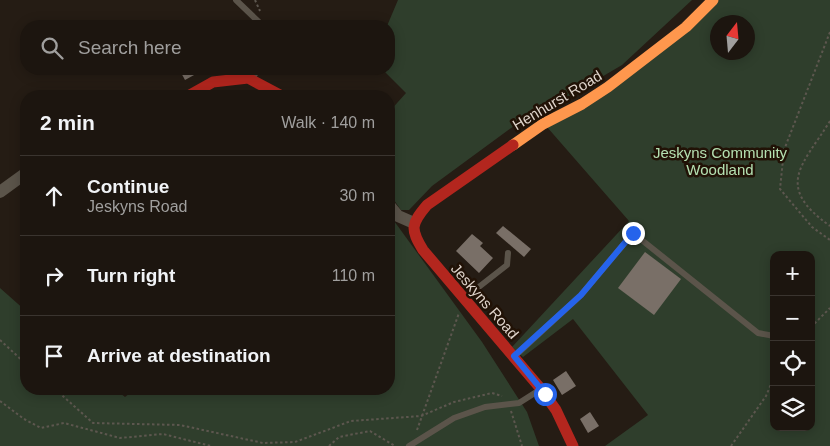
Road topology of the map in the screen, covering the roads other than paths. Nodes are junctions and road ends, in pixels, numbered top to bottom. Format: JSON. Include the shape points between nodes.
{"nodes":[{"id":1,"x":236,"y":0,"type":"edge"},
{"id":2,"x":713,"y":0,"type":"edge"},
{"id":3,"x":257,"y":20,"type":"edge"},
{"id":4,"x":254,"y":75,"type":"edge"},
{"id":5,"x":251,"y":80,"type":"junction"},
{"id":6,"x":198,"y":90,"type":"edge"},
{"id":7,"x":270,"y":90,"type":"edge"},
{"id":8,"x":20,"y":177,"type":"edge"},
{"id":9,"x":0,"y":192,"type":"edge"},
{"id":10,"x":395,"y":212,"type":"edge"},
{"id":11,"x":414,"y":223,"type":"junction"},
{"id":12,"x":508,"y":253,"type":"dead end"},
{"id":13,"x":466,"y":302,"type":"junction"},
{"id":14,"x":770,"y":336,"type":"edge"},
{"id":15,"x":514,"y":356,"type":"junction"},
{"id":16,"x":541,"y":388,"type":"junction"},
{"id":17,"x":412,"y":444,"type":"edge"},
{"id":18,"x":574,"y":446,"type":"edge"}],
"edges":[{"from":1,"to":3,"type":"lane"},
{"from":2,"to":11,"type":"street","name":"Henhurst Road","via":[[686,27],[627,74],[589,100],[538,127],[428,204]]},
{"from":4,"to":5,"type":"lane"},
{"from":5,"to":6,"type":"street","via":[[212,82]]},
{"from":5,"to":7,"type":"street"},
{"from":8,"to":9,"type":"street"},
{"from":10,"to":11,"type":"street"},
{"from":11,"to":13,"type":"street","name":"Jeskyns Road","via":[[414,235],[423,250]]},
{"from":12,"to":13,"type":"lane","via":[[507,265]]},
{"from":13,"to":15,"type":"street","name":"Jeskyns Road"},
{"from":14,"to":15,"type":"lane","via":[[758,334],[633,233],[581,295]]},
{"from":15,"to":16,"type":"street","name":"Jeskyns Road"},
{"from":16,"to":17,"type":"lane","via":[[524,401],[508,406],[485,407],[454,418]]},
{"from":16,"to":18,"type":"street","name":"Jeskyns Road"}]}
